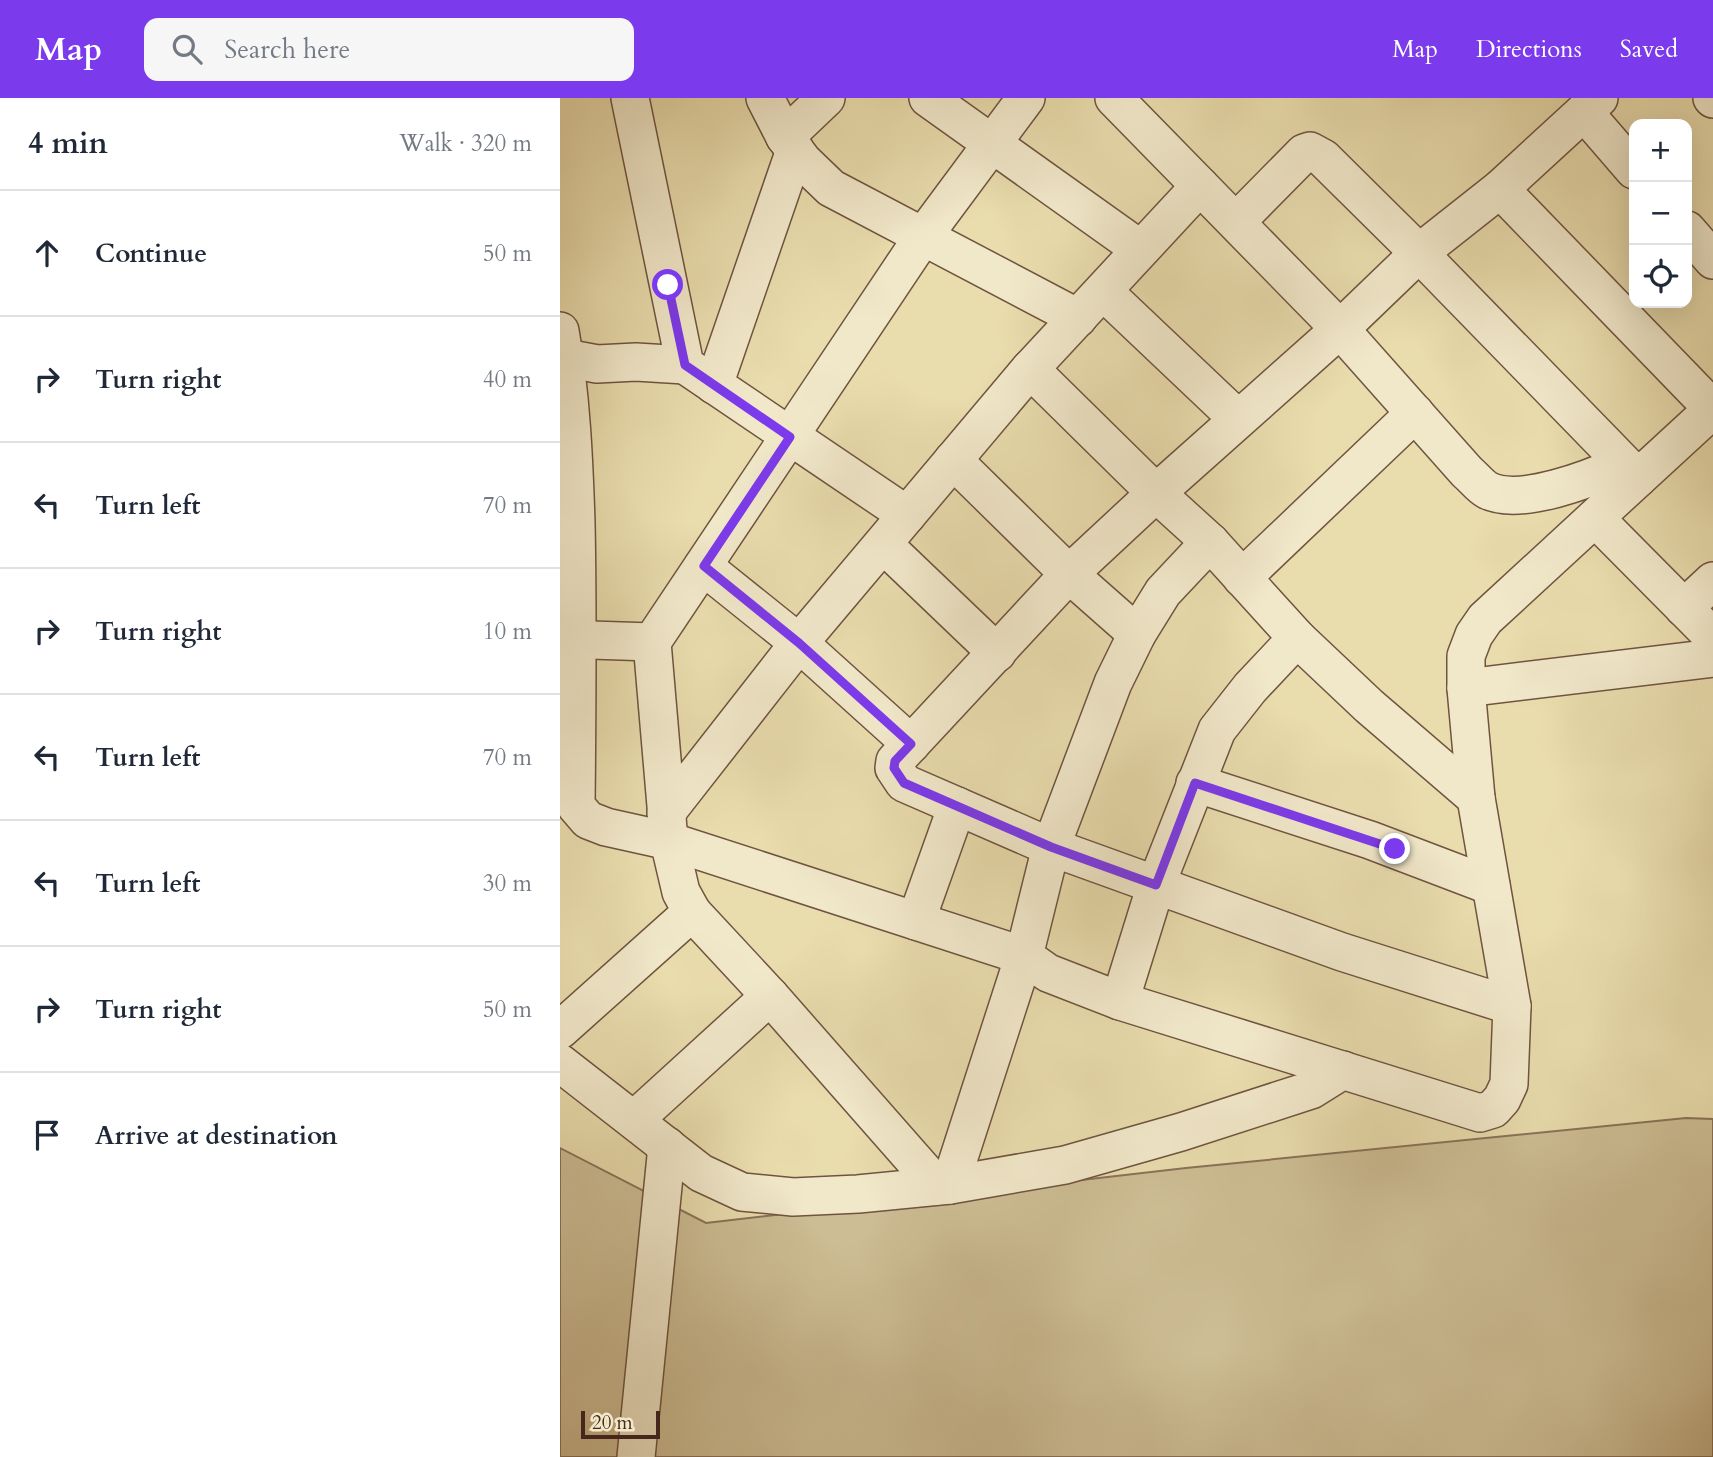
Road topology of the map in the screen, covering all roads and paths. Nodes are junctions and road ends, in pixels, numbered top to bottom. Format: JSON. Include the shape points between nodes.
{"nodes":[{"id":1,"x":630,"y":98,"type":"edge"},
{"id":2,"x":765,"y":98,"type":"edge"},
{"id":3,"x":826,"y":98,"type":"edge"},
{"id":4,"x":928,"y":98,"type":"edge"},
{"id":5,"x":1027,"y":98,"type":"edge"},
{"id":6,"x":1114,"y":98,"type":"edge"},
{"id":7,"x":1591,"y":105,"type":"edge"},
{"id":8,"x":993,"y":142,"type":"junction"},
{"id":9,"x":790,"y":144,"type":"junction"},
{"id":10,"x":1629,"y":162,"type":"edge"},
{"id":11,"x":1200,"y":186,"type":"junction"},
{"id":12,"x":1500,"y":189,"type":"junction"},
{"id":13,"x":1236,"y":222,"type":"junction"},
{"id":14,"x":1692,"y":236,"type":"edge"},
{"id":15,"x":922,"y":238,"type":"junction"},
{"id":16,"x":1140,"y":250,"type":"junction"},
{"id":17,"x":1419,"y":253,"type":"junction"},
{"id":18,"x":1713,"y":260,"type":"edge"},
{"id":19,"x":1103,"y":290,"type":"junction"},
{"id":20,"x":1077,"y":318,"type":"junction"},
{"id":21,"x":1340,"y":329,"type":"junction"},
{"id":22,"x":562,"y":348,"type":"edge"},
{"id":23,"x":1030,"y":369,"type":"junction"},
{"id":24,"x":699,"y":375,"type":"junction"},
{"id":25,"x":1713,"y":409,"type":"edge"},
{"id":26,"x":1415,"y":412,"type":"junction"},
{"id":27,"x":1238,"y":419,"type":"junction"},
{"id":28,"x":790,"y":437,"type":"junction"},
{"id":29,"x":953,"y":460,"type":"junction"},
{"id":30,"x":1631,"y":471,"type":"junction"},
{"id":31,"x":1156,"y":493,"type":"junction"},
{"id":32,"x":907,"y":515,"type":"junction"},
{"id":33,"x":1595,"y":519,"type":"junction"},
{"id":34,"x":1209,"y":542,"type":"junction"},
{"id":35,"x":883,"y":544,"type":"junction"},
{"id":36,"x":704,"y":566,"type":"junction"},
{"id":37,"x":1069,"y":574,"type":"junction"},
{"id":38,"x":1242,"y":578,"type":"junction"},
{"id":39,"x":1713,"y":581,"type":"edge"},
{"id":40,"x":1684,"y":608,"type":"junction"},
{"id":41,"x":1137,"y":634,"type":"junction"},
{"id":42,"x":570,"y":638,"type":"edge"},
{"id":43,"x":1297,"y":638,"type":"junction"},
{"id":44,"x":1713,"y":638,"type":"edge"},
{"id":45,"x":652,"y":642,"type":"junction"},
{"id":46,"x":799,"y":643,"type":"junction"},
{"id":47,"x":998,"y":653,"type":"junction"},
{"id":48,"x":1713,"y":658,"type":"edge"},
{"id":49,"x":1466,"y":688,"type":"junction"},
{"id":50,"x":911,"y":744,"type":"junction"},
{"id":51,"x":1195,"y":783,"type":"junction"},
{"id":52,"x":1476,"y":798,"type":"junction"},
{"id":53,"x":957,"y":806,"type":"junction"},
{"id":54,"x":667,"y":827,"type":"junction"},
{"id":55,"x":1051,"y":847,"type":"junction"},
{"id":56,"x":1156,"y":885,"type":"junction"},
{"id":57,"x":1491,"y":887,"type":"junction"},
{"id":58,"x":692,"y":912,"type":"junction"},
{"id":59,"x":916,"y":922,"type":"junction"},
{"id":60,"x":1024,"y":956,"type":"junction"},
{"id":61,"x":770,"y":996,"type":"junction"},
{"id":62,"x":1120,"y":1002,"type":"junction"},
{"id":63,"x":1512,"y":1006,"type":"junction"},
{"id":64,"x":560,"y":1030,"type":"edge"},
{"id":65,"x":560,"y":1063,"type":"edge"},
{"id":66,"x":1343,"y":1070,"type":"junction"},
{"id":67,"x":634,"y":1120,"type":"junction"},
{"id":68,"x":667,"y":1146,"type":"junction"},
{"id":69,"x":943,"y":1186,"type":"junction"},
{"id":70,"x":636,"y":1457,"type":"edge"}],
"edges":[{"from":1,"to":24,"type":"street"},
{"from":2,"to":9,"type":"street"},
{"from":3,"to":9,"type":"street"},
{"from":4,"to":8,"type":"street"},
{"from":5,"to":8,"type":"street"},
{"from":6,"to":11,"type":"street"},
{"from":7,"to":10,"type":"street"},
{"from":7,"to":12,"type":"street"},
{"from":8,"to":15,"type":"street"},
{"from":8,"to":16,"type":"street"},
{"from":9,"to":15,"type":"street","via":[[831,188]]},
{"from":9,"to":24,"type":"street"},
{"from":11,"to":13,"type":"street"},
{"from":11,"to":16,"type":"street"},
{"from":12,"to":17,"type":"street"},
{"from":12,"to":25,"type":"street"},
{"from":13,"to":17,"type":"street","via":[[1310,151],[1323,158]]},
{"from":13,"to":21,"type":"street"},
{"from":14,"to":18,"type":"street"},
{"from":15,"to":20,"type":"street"},
{"from":15,"to":28,"type":"street"},
{"from":16,"to":19,"type":"street"},
{"from":17,"to":21,"type":"street"},
{"from":17,"to":30,"type":"street"},
{"from":19,"to":20,"type":"street"},
{"from":19,"to":27,"type":"street"},
{"from":20,"to":23,"type":"street"},
{"from":21,"to":26,"type":"street"},
{"from":21,"to":27,"type":"street"},
{"from":22,"to":24,"type":"street","via":[[597,364],[636,362]]},
{"from":22,"to":42,"type":"street","via":[[574,467]]},
{"from":23,"to":29,"type":"street"},
{"from":23,"to":31,"type":"street"},
{"from":24,"to":28,"type":"street"},
{"from":25,"to":30,"type":"street"},
{"from":26,"to":30,"type":"street","via":[[1488,490],[1521,496]]},
{"from":26,"to":38,"type":"street"},
{"from":27,"to":31,"type":"street"},
{"from":28,"to":32,"type":"street"},
{"from":28,"to":36,"type":"street"},
{"from":29,"to":32,"type":"street"},
{"from":29,"to":37,"type":"street"},
{"from":30,"to":33,"type":"street"},
{"from":31,"to":34,"type":"street"},
{"from":31,"to":37,"type":"street"},
{"from":32,"to":35,"type":"street"},
{"from":33,"to":40,"type":"street"},
{"from":33,"to":49,"type":"street","via":[[1485,619],[1466,656]]},
{"from":34,"to":38,"type":"street"},
{"from":34,"to":41,"type":"street","via":[[1163,592]]},
{"from":35,"to":46,"type":"street"},
{"from":35,"to":47,"type":"street"},
{"from":36,"to":45,"type":"street"},
{"from":36,"to":46,"type":"street"},
{"from":37,"to":41,"type":"street"},
{"from":37,"to":47,"type":"street"},
{"from":38,"to":43,"type":"street"},
{"from":39,"to":40,"type":"street"},
{"from":40,"to":44,"type":"street"},
{"from":41,"to":55,"type":"street","via":[[1113,683]]},
{"from":42,"to":45,"type":"street"},
{"from":42,"to":54,"type":"street","via":[[576,806],[588,820],[606,827]]},
{"from":43,"to":51,"type":"street","via":[[1217,730]]},
{"from":43,"to":52,"type":"street"},
{"from":45,"to":54,"type":"street"},
{"from":46,"to":50,"type":"street"},
{"from":46,"to":54,"type":"street"},
{"from":47,"to":50,"type":"street"},
{"from":48,"to":49,"type":"street"},
{"from":49,"to":52,"type":"street"},
{"from":50,"to":53,"type":"street","via":[[895,761],[900,778]]},
{"from":51,"to":56,"type":"street"},
{"from":51,"to":57,"type":"street","via":[[1370,840]]},
{"from":52,"to":57,"type":"street"},
{"from":53,"to":55,"type":"street"},
{"from":53,"to":59,"type":"street"},
{"from":54,"to":58,"type":"street","via":[[681,892]]},
{"from":54,"to":59,"type":"street"},
{"from":55,"to":56,"type":"street"},
{"from":55,"to":60,"type":"street"},
{"from":56,"to":62,"type":"street"},
{"from":56,"to":63,"type":"street","via":[[1342,952]]},
{"from":57,"to":63,"type":"street"},
{"from":58,"to":61,"type":"street"},
{"from":58,"to":64,"type":"street"},
{"from":59,"to":60,"type":"street"},
{"from":60,"to":62,"type":"street","via":[[1048,973]]},
{"from":60,"to":69,"type":"street"},
{"from":61,"to":67,"type":"street"},
{"from":61,"to":69,"type":"street"},
{"from":62,"to":66,"type":"street"},
{"from":63,"to":66,"type":"street","via":[[1509,1084],[1493,1109],[1480,1113]]},
{"from":65,"to":67,"type":"street"},
{"from":66,"to":69,"type":"street","via":[[1311,1090],[1181,1132],[1065,1165]]},
{"from":67,"to":68,"type":"street"},
{"from":68,"to":69,"type":"street","via":[[701,1173],[742,1192],[793,1197]]},
{"from":68,"to":70,"type":"street"}]}
